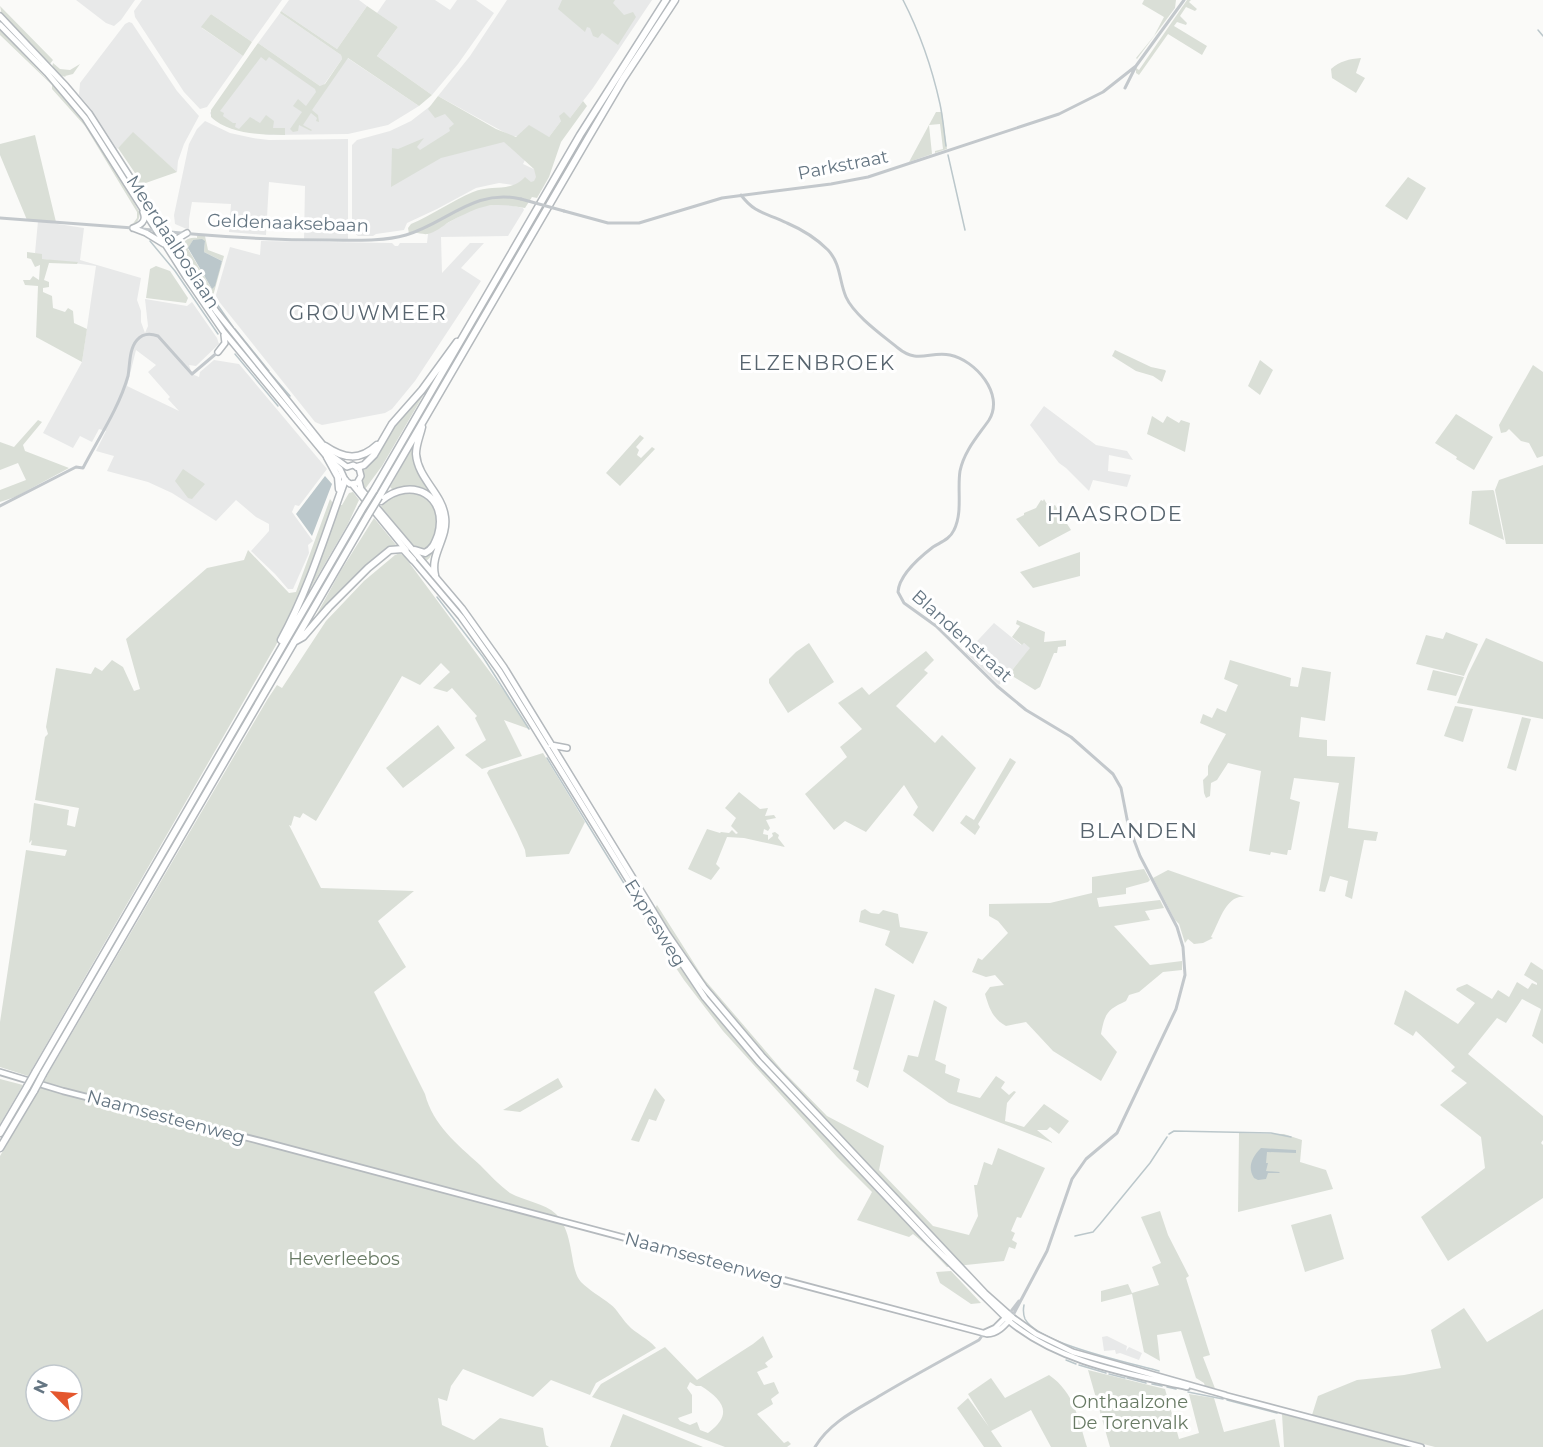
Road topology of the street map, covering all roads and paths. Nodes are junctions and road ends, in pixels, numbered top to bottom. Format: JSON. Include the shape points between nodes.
{"nodes":[{"id":1,"x":666,"y":0,"type":"edge"},
{"id":2,"x":675,"y":0,"type":"edge"},
{"id":3,"x":1184,"y":0,"type":"edge"},
{"id":4,"x":0,"y":16,"type":"edge"},
{"id":5,"x":0,"y":25,"type":"edge"},
{"id":6,"x":1132,"y":71,"type":"junction"},
{"id":7,"x":1124,"y":81,"type":"junction"},
{"id":8,"x":741,"y":195,"type":"junction"},
{"id":9,"x":138,"y":199,"type":"junction"},
{"id":10,"x":564,"y":211,"type":"joint"},
{"id":11,"x":0,"y":218,"type":"edge"},
{"id":12,"x":133,"y":228,"type":"junction"},
{"id":13,"x":161,"y":231,"type":"junction"},
{"id":14,"x":187,"y":233,"type":"junction"},
{"id":15,"x":167,"y":246,"type":"junction"},
{"id":16,"x":180,"y":257,"type":"junction"},
{"id":17,"x":462,"y":338,"type":"junction"},
{"id":18,"x":227,"y":341,"type":"junction"},
{"id":19,"x":239,"y":342,"type":"junction"},
{"id":20,"x":237,"y":348,"type":"junction"},
{"id":21,"x":218,"y":352,"type":"junction"},
{"id":22,"x":423,"y":420,"type":"junction"},
{"id":23,"x":384,"y":438,"type":"junction"},
{"id":24,"x":325,"y":446,"type":"junction"},
{"id":25,"x":327,"y":457,"type":"junction"},
{"id":26,"x":347,"y":467,"type":"junction"},
{"id":27,"x":357,"y":467,"type":"junction"},
{"id":28,"x":343,"y":473,"type":"junction"},
{"id":29,"x":345,"y":480,"type":"junction"},
{"id":30,"x":356,"y":483,"type":"junction"},
{"id":31,"x":339,"y":497,"type":"junction"},
{"id":32,"x":380,"y":499,"type":"junction"},
{"id":33,"x":0,"y":506,"type":"edge"},
{"id":34,"x":405,"y":548,"type":"junction"},
{"id":35,"x":415,"y":550,"type":"junction"},
{"id":36,"x":434,"y":557,"type":"junction"},
{"id":37,"x":412,"y":560,"type":"junction"},
{"id":38,"x":425,"y":564,"type":"junction"},
{"id":39,"x":435,"y":575,"type":"junction"},
{"id":40,"x":294,"y":642,"type":"junction"},
{"id":41,"x":278,"y":655,"type":"junction"},
{"id":42,"x":547,"y":748,"type":"junction"},
{"id":43,"x":558,"y":756,"type":"junction"},
{"id":44,"x":0,"y":1073,"type":"edge"},
{"id":45,"x":30,"y":1089,"type":"junction"},
{"id":46,"x":0,"y":1133,"type":"edge"},
{"id":47,"x":0,"y":1148,"type":"edge"},
{"id":48,"x":959,"y":1268,"type":"junction"},
{"id":49,"x":1009,"y":1318,"type":"junction"},
{"id":50,"x":984,"y":1333,"type":"junction"},
{"id":51,"x":1109,"y":1365,"type":"junction"},
{"id":52,"x":1167,"y":1380,"type":"junction"},
{"id":53,"x":815,"y":1447,"type":"edge"},
{"id":54,"x":1421,"y":1447,"type":"edge"}],
"edges":[{"from":1,"to":17,"type":"highway","via":[[580,135]]},
{"from":2,"to":22,"type":"highway","via":[[593,129]]},
{"from":3,"to":6,"type":"street"},
{"from":4,"to":13,"type":"highway","name":"Meerdaalboslaan","via":[[89,112]]},
{"from":5,"to":9,"type":"highway","name":"Meerdaalboslaan","via":[[76,107]]},
{"from":6,"to":7,"type":"street"},
{"from":6,"to":7,"type":"street"},
{"from":7,"to":8,"type":"street","name":"Parkstraat","via":[[1059,114],[885,173]]},
{"from":8,"to":10,"type":"street","name":"Parkstraat","via":[[634,224],[608,223]]},
{"from":8,"to":49,"type":"street","name":"Blandenstraat","via":[[759,212],[798,228],[829,251],[851,304],[901,351],[920,357],[956,357],[973,368],[993,394],[993,411],[962,465],[955,529],[901,580],[898,592],[904,603],[940,629],[997,686],[1071,737],[1113,774],[1121,788],[1140,856],[1177,927],[1183,947],[1185,975],[1176,1009],[1118,1131],[1086,1159],[1072,1179],[1052,1241]]},
{"from":9,"to":12,"type":"highway","via":[[145,217],[142,224]]},
{"from":9,"to":13,"type":"highway","name":"Meerdaalboslaan"},
{"from":10,"to":14,"type":"street","name":"Geldenaaksebaan","bridge":true,"via":[[502,196],[471,202],[427,227],[382,239],[304,240]]},
{"from":11,"to":12,"type":"street","name":"Geldenaaksebaan"},
{"from":12,"to":13,"type":"street","name":"Geldenaaksebaan"},
{"from":12,"to":15,"type":"highway"},
{"from":13,"to":14,"type":"street","name":"Geldenaaksebaan"},
{"from":13,"to":15,"type":"highway","name":"Meerdaalboslaan"},
{"from":13,"to":16,"type":"highway","name":"Meerdaalboslaan"},
{"from":14,"to":16,"type":"highway","via":[[176,241]]},
{"from":15,"to":18,"type":"highway","name":"Meerdaalboslaan"},
{"from":16,"to":19,"type":"highway","name":"Meerdaalboslaan"},
{"from":17,"to":23,"type":"highway"},
{"from":17,"to":41,"type":"highway","bridge":true},
{"from":18,"to":19,"type":"highway"},
{"from":18,"to":20,"type":"highway","name":"Meerdaalboslaan"},
{"from":18,"to":21,"type":"highway"},
{"from":19,"to":24,"type":"highway","name":"Meerdaalboslaan"},
{"from":20,"to":21,"type":"highway"},
{"from":20,"to":25,"type":"highway","name":"Meerdaalboslaan"},
{"from":21,"to":33,"type":"street","via":[[192,374],[158,336],[146,334],[138,339],[121,395],[83,468],[76,467]]},
{"from":22,"to":32,"type":"highway"},
{"from":22,"to":36,"type":"highway","via":[[417,445],[418,464],[440,500],[446,519]]},
{"from":23,"to":24,"type":"highway","via":[[360,456],[342,456]]},
{"from":23,"to":27,"type":"highway","via":[[368,462]]},
{"from":24,"to":26,"type":"highway","name":"Meerdaalboslaan"},
{"from":25,"to":28,"type":"highway","name":"Meerdaalboslaan"},
{"from":25,"to":31,"type":"highway","via":[[338,477]]},
{"from":26,"to":27,"type":"highway"},
{"from":26,"to":28,"type":"highway"},
{"from":27,"to":30,"type":"highway","via":[[361,473]]},
{"from":28,"to":29,"type":"highway","name":"Meerdaalboslaan"},
{"from":29,"to":30,"type":"highway"},
{"from":29,"to":31,"type":"highway"},
{"from":30,"to":34,"type":"highway","name":"Expresweg"},
{"from":30,"to":35,"type":"highway","name":"Expresweg"},
{"from":31,"to":41,"type":"highway","via":[[312,575],[278,646]]},
{"from":32,"to":35,"type":"highway","via":[[397,490],[411,489],[435,503],[440,526],[434,545],[425,553]]},
{"from":32,"to":40,"type":"highway","bridge":true},
{"from":34,"to":37,"type":"highway","name":"Expresweg"},
{"from":34,"to":38,"type":"highway"},
{"from":35,"to":38,"type":"highway","name":"Expresweg"},
{"from":36,"to":38,"type":"highway"},
{"from":36,"to":39,"type":"highway"},
{"from":37,"to":40,"type":"highway","via":[[403,549],[390,550]]},
{"from":37,"to":42,"type":"highway","name":"Expresweg","via":[[474,634]]},
{"from":38,"to":39,"type":"highway","name":"Expresweg"},
{"from":39,"to":42,"type":"highway","name":"Expresweg","via":[[504,667]]},
{"from":40,"to":45,"type":"highway","bridge":true,"via":[[43,1074]]},
{"from":41,"to":45,"type":"highway","bridge":true,"via":[[36,1071]]},
{"from":42,"to":43,"type":"highway","name":"Expresweg"},
{"from":42,"to":43,"type":"highway","via":[[567,748]]},
{"from":42,"to":48,"type":"highway","name":"Expresweg","via":[[652,920],[705,998],[766,1069]]},
{"from":43,"to":48,"type":"highway","name":"Expresweg","via":[[679,951],[723,1012]]},
{"from":44,"to":50,"type":"main road","name":"Naamsesteenweg"},
{"from":45,"to":46,"type":"highway"},
{"from":45,"to":47,"type":"highway"},
{"from":48,"to":49,"type":"highway","name":"Expresweg"},
{"from":48,"to":49,"type":"highway","name":"Expresweg"},
{"from":49,"to":50,"type":"main road"},
{"from":49,"to":51,"type":"main road","via":[[1054,1344]]},
{"from":50,"to":53,"type":"street","via":[[979,1340],[843,1418],[826,1431]]},
{"from":51,"to":52,"type":"main road"},
{"from":51,"to":52,"type":"main road"},
{"from":52,"to":54,"type":"main road"}]}
